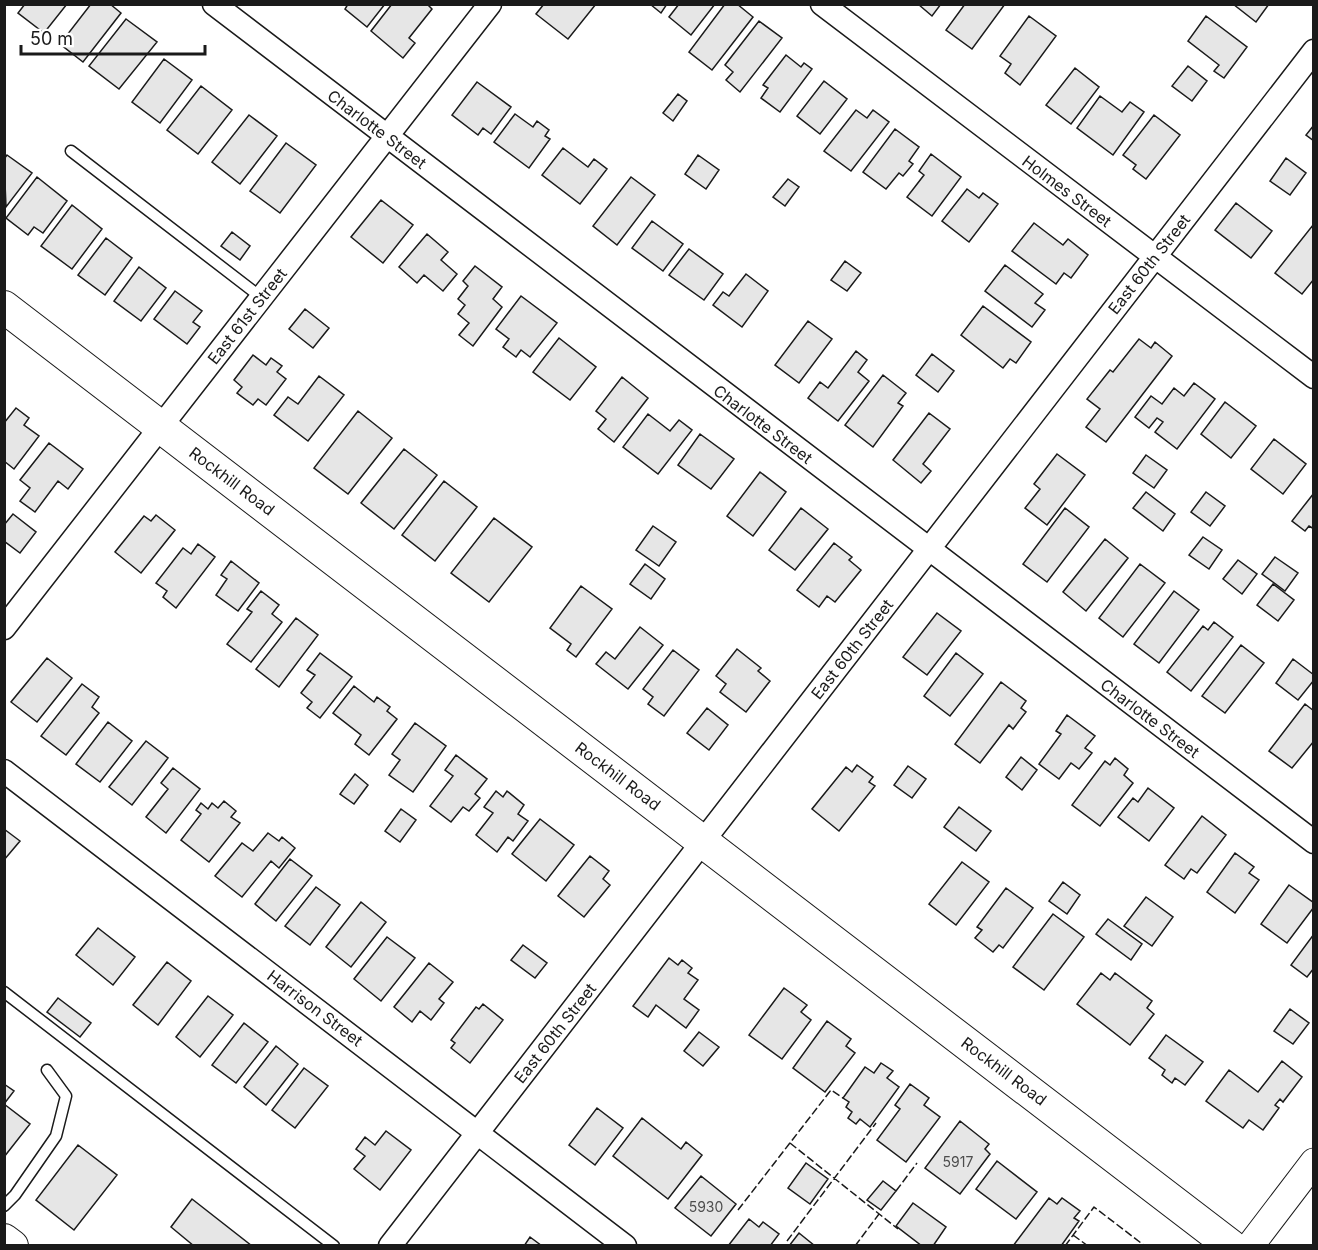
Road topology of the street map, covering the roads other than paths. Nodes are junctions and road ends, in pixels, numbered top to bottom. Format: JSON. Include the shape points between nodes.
{"nodes":[{"id":1,"x":214,"y":4,"type":"edge"},
{"id":2,"x":490,"y":4,"type":"edge"},
{"id":3,"x":822,"y":4,"type":"edge"},
{"id":4,"x":1314,"y":51,"type":"edge"},
{"id":5,"x":387,"y":137,"type":"junction"},
{"id":6,"x":71,"y":151,"type":"dead end"},
{"id":7,"x":1154,"y":257,"type":"junction"},
{"id":8,"x":262,"y":298,"type":"junction"},
{"id":9,"x":4,"y":307,"type":"edge"},
{"id":10,"x":1314,"y":377,"type":"edge"},
{"id":11,"x":161,"y":427,"type":"junction"},
{"id":12,"x":929,"y":550,"type":"junction"},
{"id":13,"x":4,"y":628,"type":"edge"},
{"id":14,"x":4,"y":771,"type":"edge"},
{"id":15,"x":704,"y":841,"type":"junction"},
{"id":16,"x":1314,"y":842,"type":"edge"},
{"id":17,"x":4,"y":992,"type":"edge"},
{"id":18,"x":46,"y":1070,"type":"dead end"},
{"id":19,"x":477,"y":1132,"type":"junction"},
{"id":20,"x":1314,"y":1162,"type":"edge"},
{"id":21,"x":4,"y":1206,"type":"edge"},
{"id":22,"x":4,"y":1240,"type":"edge"},
{"id":23,"x":12,"y":1245,"type":"edge"},
{"id":24,"x":334,"y":1245,"type":"edge"},
{"id":25,"x":390,"y":1245,"type":"edge"},
{"id":26,"x":624,"y":1245,"type":"edge"},
{"id":27,"x":1231,"y":1245,"type":"edge"},
{"id":28,"x":1250,"y":1245,"type":"edge"}],
"edges":[{"from":1,"to":5,"type":"street","name":"Charlotte Street"},
{"from":2,"to":5,"type":"street","name":"East 61st Street"},
{"from":3,"to":7,"type":"street","name":"Holmes Street"},
{"from":4,"to":7,"type":"street","name":"East 60th Street"},
{"from":5,"to":8,"type":"street","name":"East 61st Street"},
{"from":5,"to":12,"type":"street","name":"Charlotte Street"},
{"from":6,"to":8,"type":"lane"},
{"from":7,"to":10,"type":"street","name":"Holmes Street"},
{"from":7,"to":12,"type":"street","name":"East 60th Street"},
{"from":8,"to":11,"type":"street","name":"East 61st Street"},
{"from":9,"to":11,"type":"main road","name":"Rockhill Road"},
{"from":11,"to":13,"type":"street","name":"East 61st Street"},
{"from":11,"to":15,"type":"main road","name":"Rockhill Road"},
{"from":12,"to":15,"type":"street","name":"East 60th Street"},
{"from":12,"to":16,"type":"street","name":"Charlotte Street"},
{"from":14,"to":19,"type":"street","name":"Harrison Street"},
{"from":15,"to":19,"type":"street","name":"East 60th Street"},
{"from":15,"to":27,"type":"main road","name":"Rockhill Road"},
{"from":17,"to":24,"type":"lane"},
{"from":18,"to":21,"type":"lane","via":[[66,1096],[56,1136]]},
{"from":19,"to":25,"type":"street","name":"East 60th Street"},
{"from":19,"to":26,"type":"street","name":"Harrison Street"},
{"from":20,"to":28,"type":"street"},
{"from":22,"to":23,"type":"main road"}]}
